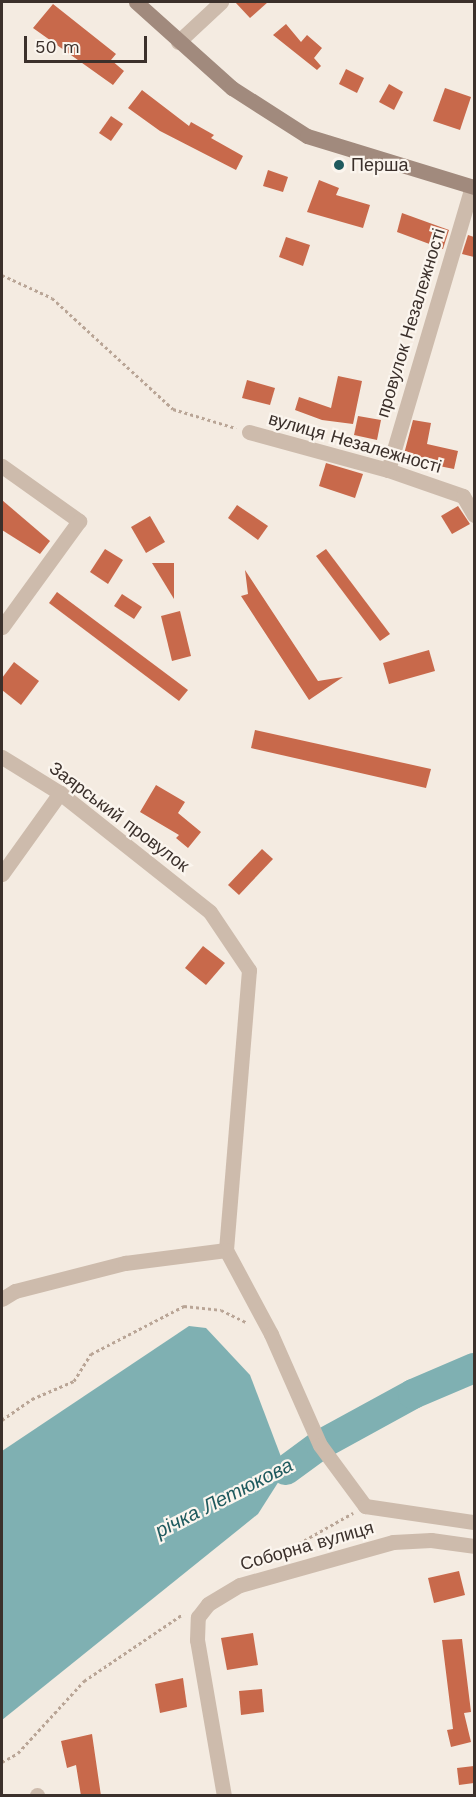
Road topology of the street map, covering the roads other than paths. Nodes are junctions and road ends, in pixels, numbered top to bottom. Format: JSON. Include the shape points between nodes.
{"nodes":[{"id":1,"x":136,"y":2,"type":"edge"},
{"id":2,"x":221,"y":2,"type":"edge"},
{"id":3,"x":178,"y":42,"type":"junction"},
{"id":4,"x":473,"y":187,"type":"edge"},
{"id":5,"x":249,"y":432,"type":"road end"},
{"id":6,"x":2,"y":466,"type":"edge"},
{"id":7,"x":388,"y":470,"type":"junction"},
{"id":8,"x":474,"y":516,"type":"edge"},
{"id":9,"x":2,"y":627,"type":"edge"},
{"id":10,"x":2,"y":757,"type":"edge"},
{"id":11,"x":60,"y":793,"type":"junction"},
{"id":12,"x":2,"y":874,"type":"edge"},
{"id":13,"x":226,"y":1250,"type":"junction"},
{"id":14,"x":2,"y":1299,"type":"edge"},
{"id":15,"x":474,"y":1522,"type":"edge"},
{"id":16,"x":474,"y":1546,"type":"edge"},
{"id":17,"x":224,"y":1796,"type":"edge"}],
"edges":[{"from":1,"to":3,"type":"street"},
{"from":2,"to":3,"type":"street"},
{"from":3,"to":4,"type":"street","via":[[232,88],[307,136]]},
{"from":4,"to":7,"type":"street","name":"провулок Незалежності"},
{"from":5,"to":7,"type":"street","name":"вулиця Незалежності"},
{"from":6,"to":9,"type":"street","via":[[79,520]]},
{"from":7,"to":8,"type":"street","name":"вулиця Незалежності","via":[[463,496]]},
{"from":10,"to":11,"type":"street","name":"Заярський провулок"},
{"from":11,"to":12,"type":"street"},
{"from":11,"to":13,"type":"street","name":"Заярський провулок","via":[[210,912],[249,970]]},
{"from":13,"to":14,"type":"street","via":[[125,1263],[15,1291]]},
{"from":13,"to":15,"type":"street","via":[[272,1334],[320,1445],[365,1506]]},
{"from":16,"to":17,"type":"street","name":"Соборна вулиця","via":[[431,1540],[393,1542],[240,1585],[208,1604],[198,1617],[197,1640]]}]}
